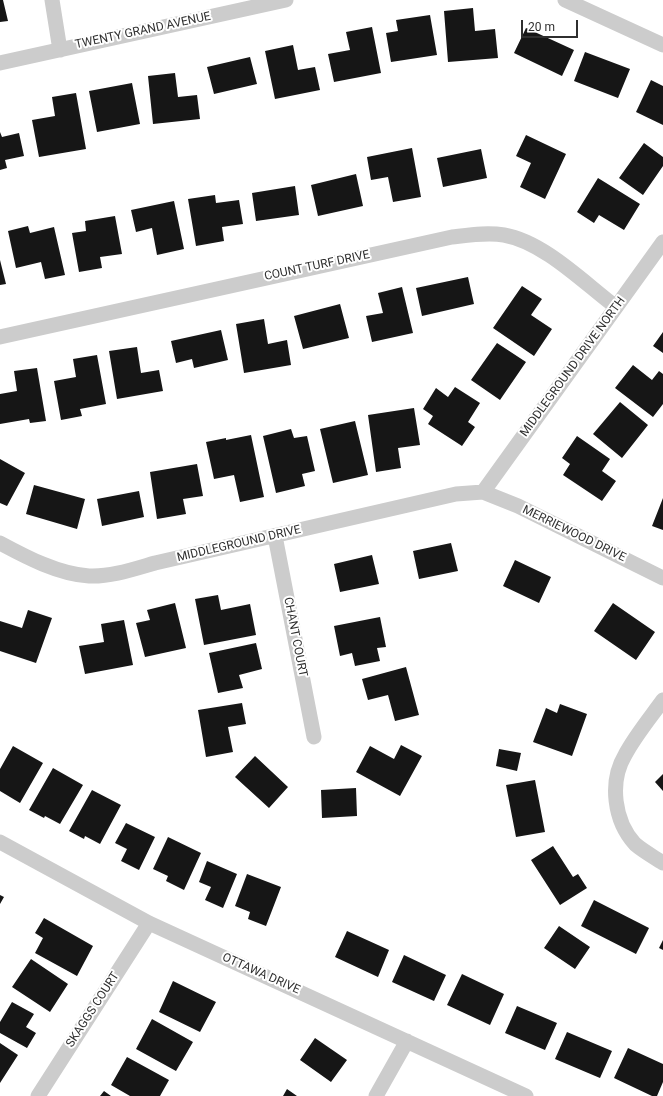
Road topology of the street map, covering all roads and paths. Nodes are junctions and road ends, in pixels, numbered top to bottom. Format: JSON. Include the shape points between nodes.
{"nodes":[{"id":1,"x":52,"y":0,"type":"edge"},
{"id":2,"x":286,"y":0,"type":"edge"},
{"id":3,"x":565,"y":0,"type":"edge"},
{"id":4,"x":663,"y":45,"type":"edge"},
{"id":5,"x":60,"y":50,"type":"junction"},
{"id":6,"x":0,"y":63,"type":"edge"},
{"id":7,"x":663,"y":242,"type":"edge"},
{"id":8,"x":616,"y":307,"type":"junction"},
{"id":9,"x":0,"y":337,"type":"edge"},
{"id":10,"x":483,"y":492,"type":"junction"},
{"id":11,"x":275,"y":536,"type":"junction"},
{"id":12,"x":0,"y":543,"type":"edge"},
{"id":13,"x":663,"y":578,"type":"edge"},
{"id":14,"x":663,"y":700,"type":"edge"},
{"id":15,"x":314,"y":737,"type":"dead end"},
{"id":16,"x":0,"y":842,"type":"edge"},
{"id":17,"x":663,"y":863,"type":"edge"},
{"id":18,"x":149,"y":923,"type":"junction"},
{"id":19,"x":407,"y":1041,"type":"junction"},
{"id":20,"x":38,"y":1096,"type":"edge"},
{"id":21,"x":376,"y":1096,"type":"edge"},
{"id":22,"x":526,"y":1096,"type":"edge"}],
"edges":[{"from":1,"to":5,"type":"street"},
{"from":2,"to":5,"type":"street","name":"TWENTY GRAND AVENUE"},
{"from":3,"to":4,"type":"street"},
{"from":5,"to":6,"type":"street","name":"TWENTY GRAND AVENUE"},
{"from":7,"to":8,"type":"street","name":"MIDDLEGROUND DRIVE NORTH"},
{"from":8,"to":9,"type":"street","name":"COUNT TURF DRIVE","via":[[549,255],[528,242],[504,235],[478,233]]},
{"from":8,"to":10,"type":"street","name":"MIDDLEGROUND DRIVE NORTH"},
{"from":10,"to":11,"type":"street","name":"MIDDLEGROUND DRIVE","via":[[456,494]]},
{"from":10,"to":13,"type":"street","name":"MERRIEWOOD DRIVE","via":[[518,506]]},
{"from":11,"to":12,"type":"street","name":"MIDDLEGROUND DRIVE","via":[[122,572],[90,576],[72,574],[47,565]]},
{"from":11,"to":15,"type":"street","name":"CHANT COURT"},
{"from":14,"to":17,"type":"street","via":[[624,756],[615,794],[618,813],[625,830],[636,844]]},
{"from":16,"to":18,"type":"street","name":"OTTAWA DRIVE"},
{"from":18,"to":19,"type":"street","name":"OTTAWA DRIVE"},
{"from":18,"to":20,"type":"street","name":"SKAGGS COURT"},
{"from":19,"to":21,"type":"street"},
{"from":19,"to":22,"type":"street","name":"OTTAWA DRIVE"}]}
